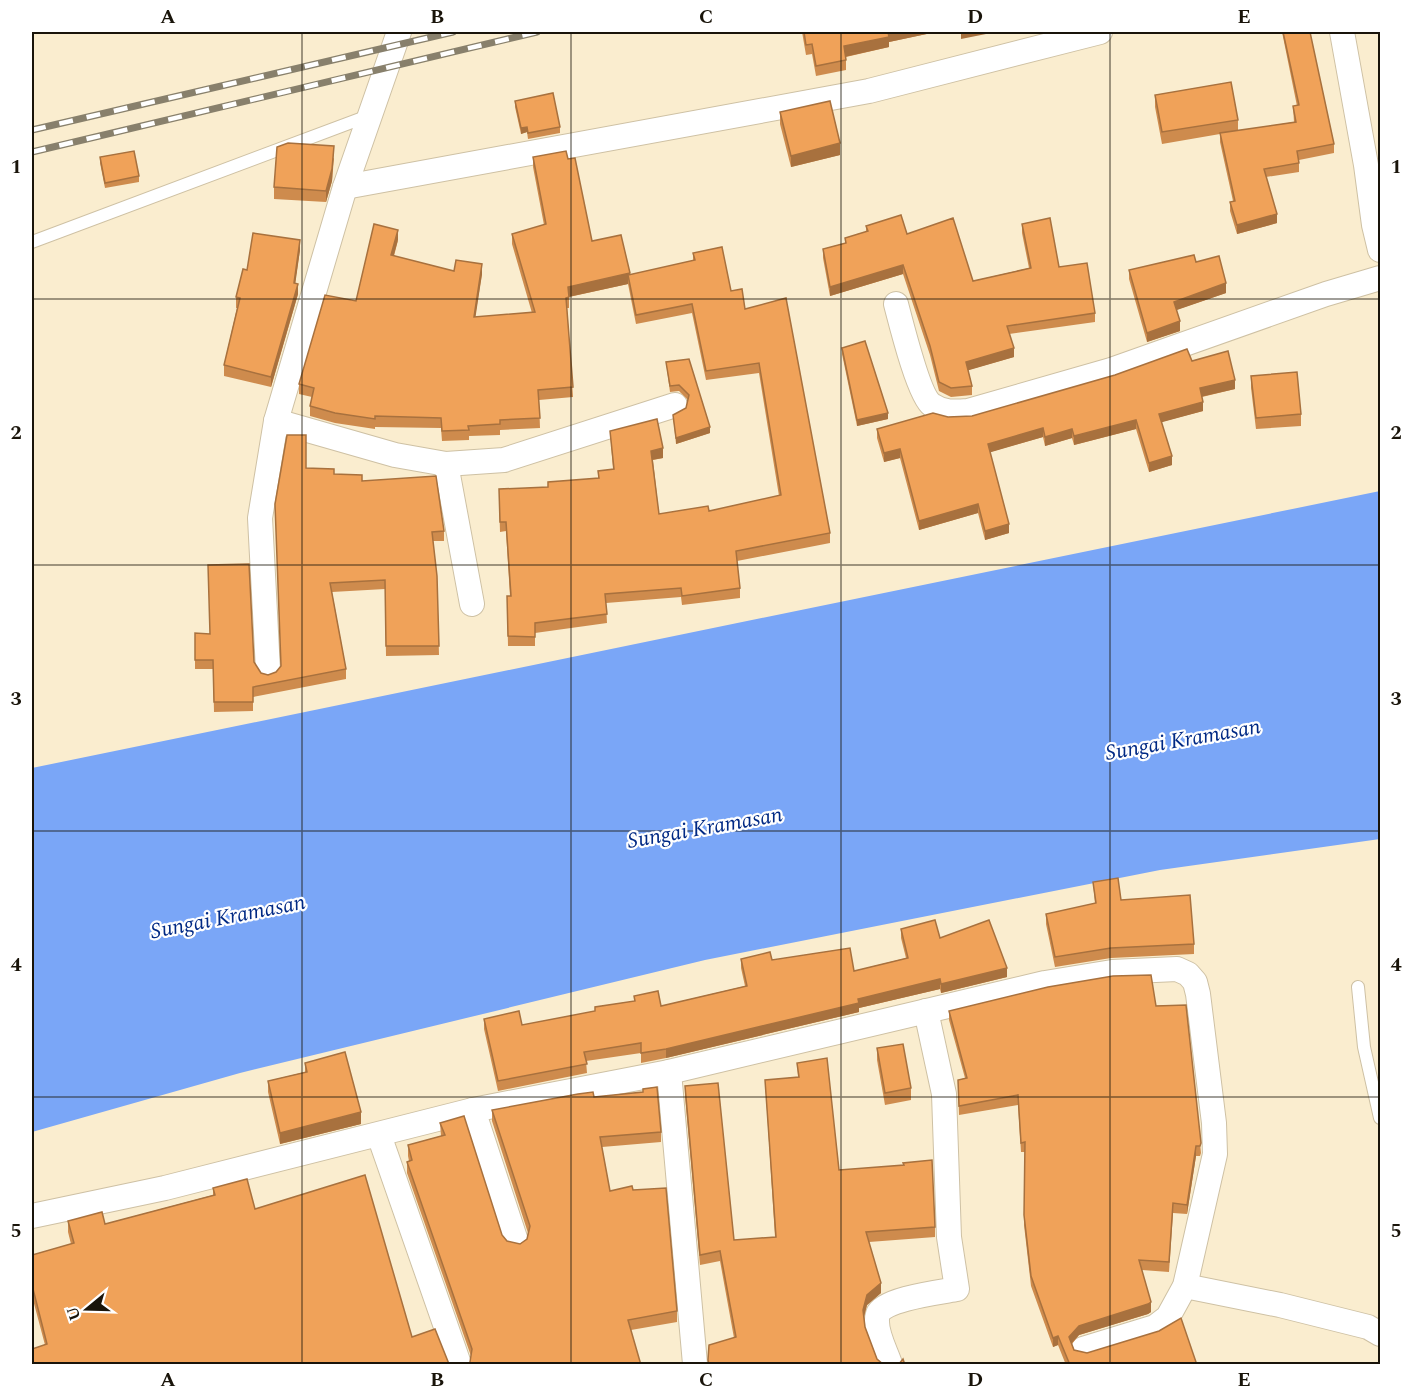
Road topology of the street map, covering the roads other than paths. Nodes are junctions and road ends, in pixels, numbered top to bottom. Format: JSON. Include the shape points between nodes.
{"nodes":[{"id":1,"x":399,"y":32,"type":"edge"},
{"id":2,"x":1100,"y":32,"type":"edge"},
{"id":3,"x":1342,"y":32,"type":"edge"},
{"id":4,"x":368,"y":116,"type":"junction"},
{"id":5,"x":345,"y":187,"type":"junction"},
{"id":6,"x":32,"y":242,"type":"edge"},
{"id":7,"x":1380,"y":250,"type":"edge"},
{"id":8,"x":1380,"y":278,"type":"edge"},
{"id":9,"x":896,"y":304,"type":"dead end"},
{"id":10,"x":675,"y":405,"type":"dead end"},
{"id":11,"x":276,"y":421,"type":"junction"},
{"id":12,"x":446,"y":464,"type":"junction"},
{"id":13,"x":472,"y":604,"type":"dead end"},
{"id":14,"x":268,"y":670,"type":"dead end"},
{"id":15,"x":1358,"y":987,"type":"dead end"},
{"id":16,"x":926,"y":1011,"type":"junction"},
{"id":17,"x":669,"y":1072,"type":"junction"},
{"id":18,"x":473,"y":1110,"type":"junction"},
{"id":19,"x":1380,"y":1118,"type":"edge"},
{"id":20,"x":379,"y":1135,"type":"junction"},
{"id":21,"x":32,"y":1216,"type":"edge"},
{"id":22,"x":516,"y":1240,"type":"edge"},
{"id":23,"x":1185,"y":1286,"type":"junction"},
{"id":24,"x":1380,"y":1334,"type":"edge"},
{"id":25,"x":1083,"y":1349,"type":"edge"},
{"id":26,"x":459,"y":1365,"type":"edge"},
{"id":27,"x":695,"y":1365,"type":"edge"},
{"id":28,"x":890,"y":1365,"type":"edge"}],
"edges":[{"from":1,"to":4,"type":"street"},
{"from":2,"to":5,"type":"street","via":[[869,91]]},
{"from":3,"to":7,"type":"street"},
{"from":4,"to":5,"type":"street"},
{"from":4,"to":6,"type":"lane"},
{"from":5,"to":11,"type":"street"},
{"from":8,"to":9,"type":"street","via":[[1111,370],[958,412],[930,405],[921,388]]},
{"from":10,"to":12,"type":"street","via":[[504,460]]},
{"from":11,"to":12,"type":"street","via":[[395,456]]},
{"from":11,"to":14,"type":"street","via":[[260,518]]},
{"from":12,"to":13,"type":"street"},
{"from":15,"to":19,"type":"lane","via":[[1364,1047]]},
{"from":16,"to":17,"type":"street"},
{"from":16,"to":23,"type":"street","via":[[1112,972],[1177,969],[1188,974],[1198,994],[1215,1154]]},
{"from":16,"to":28,"type":"street","via":[[944,1094],[949,1237],[957,1289],[887,1304],[878,1313],[877,1326]]},
{"from":17,"to":18,"type":"street"},
{"from":17,"to":27,"type":"street"},
{"from":18,"to":20,"type":"street"},
{"from":18,"to":22,"type":"street"},
{"from":20,"to":21,"type":"street"},
{"from":20,"to":26,"type":"street"},
{"from":23,"to":24,"type":"street","via":[[1280,1305],[1368,1327]]},
{"from":23,"to":25,"type":"street","via":[[1168,1317],[1155,1327]]}]}
